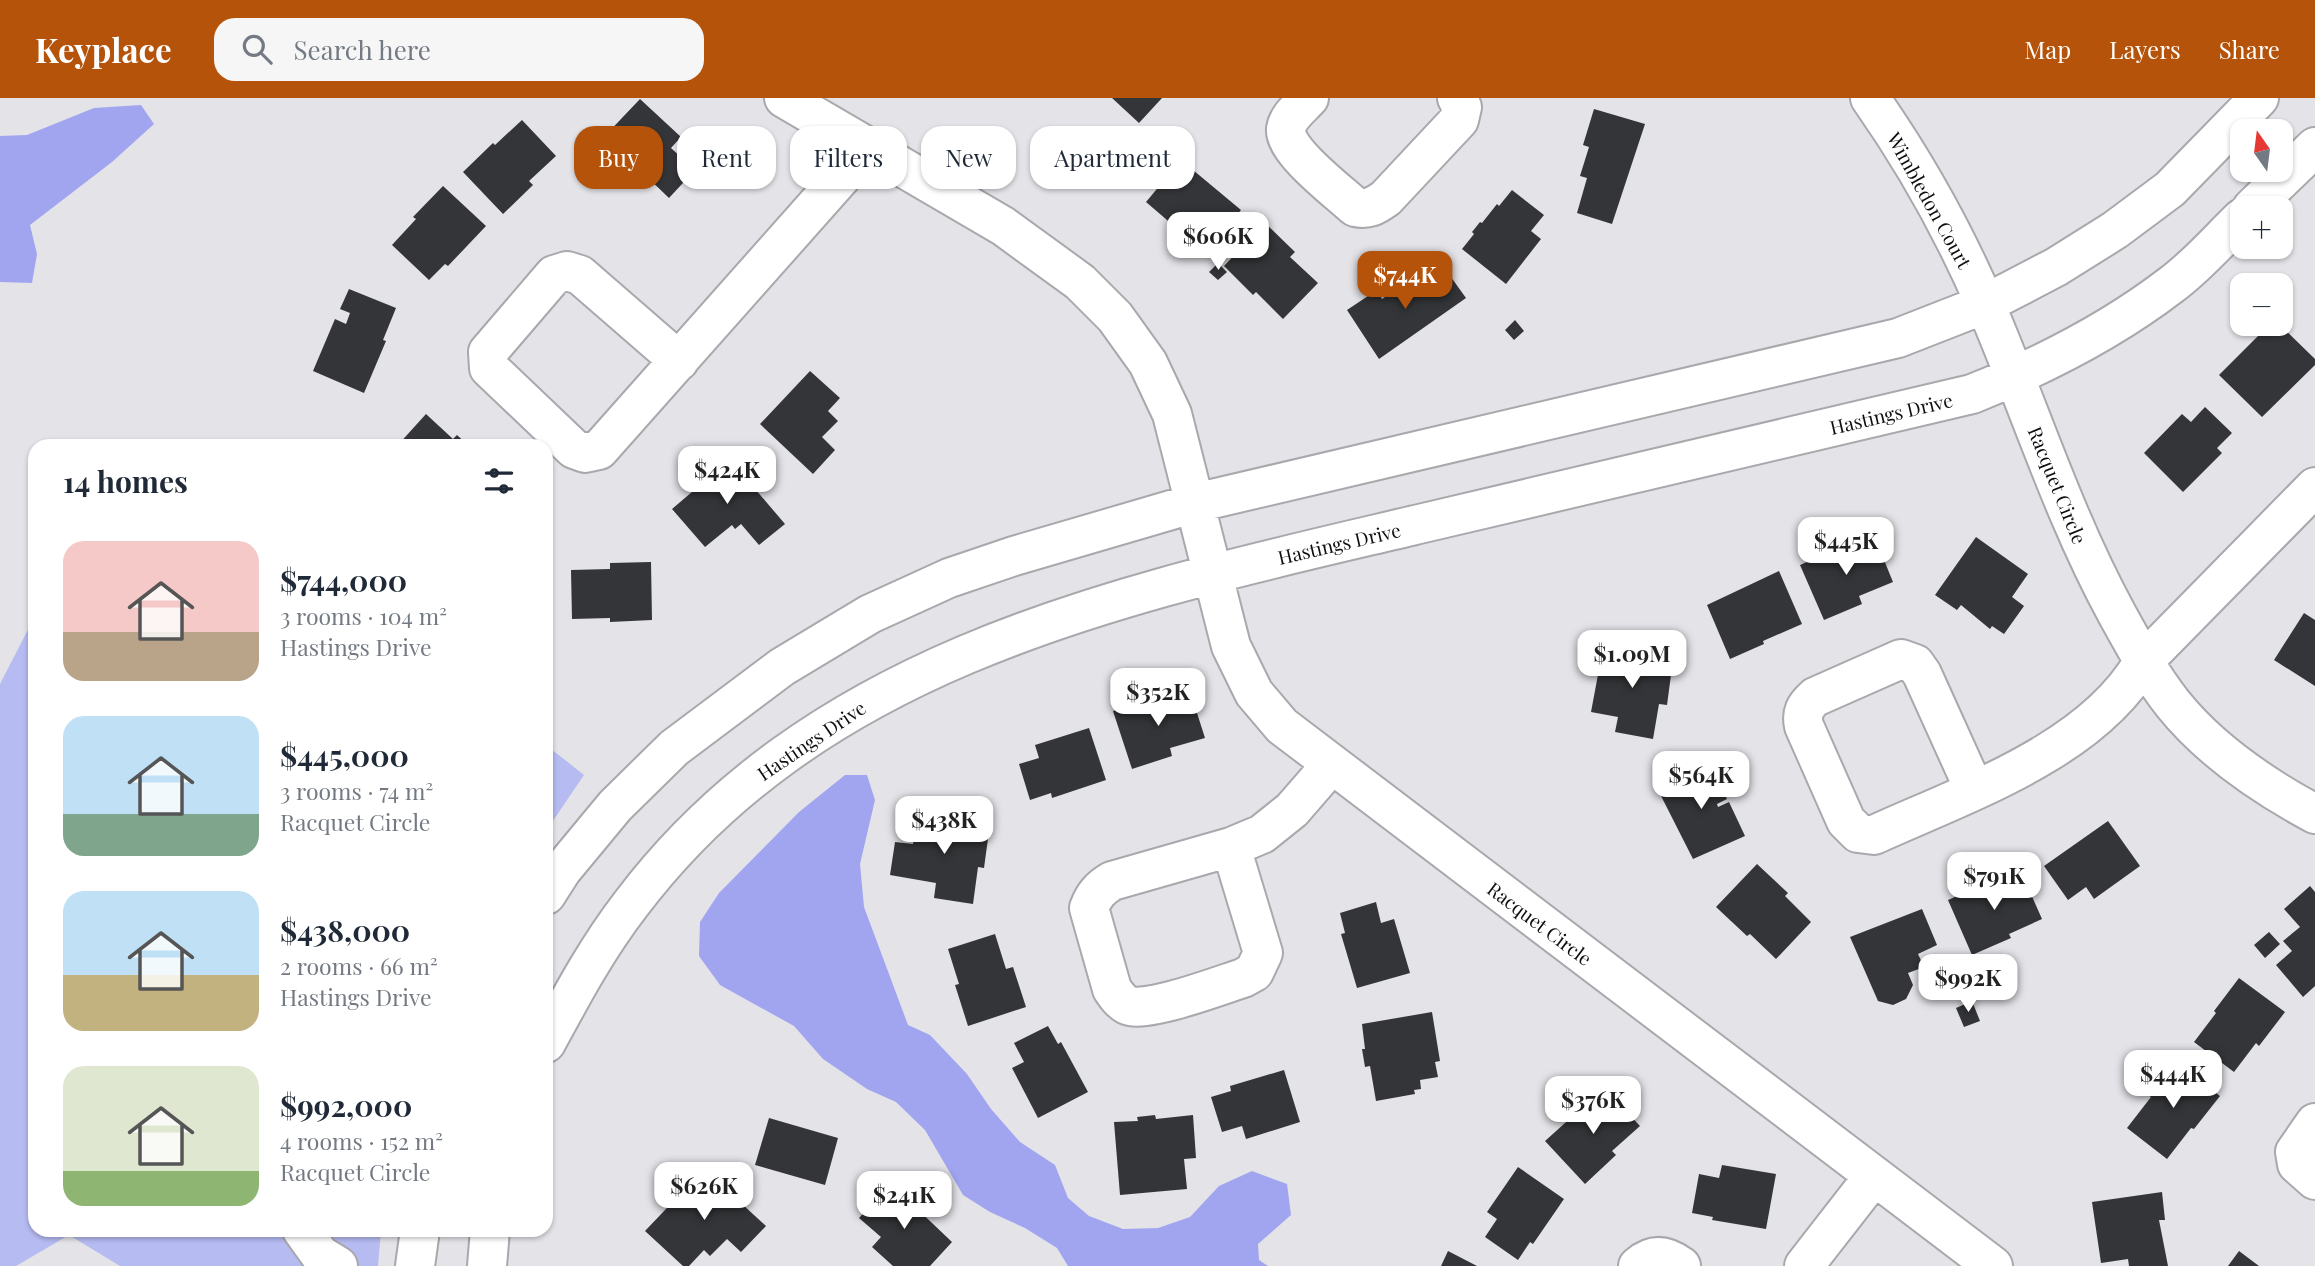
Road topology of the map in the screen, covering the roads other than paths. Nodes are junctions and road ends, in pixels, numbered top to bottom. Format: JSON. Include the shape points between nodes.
{"nodes":[{"id":1,"x":784,"y":98,"type":"edge"},
{"id":2,"x":1309,"y":98,"type":"edge"},
{"id":3,"x":1457,"y":98,"type":"edge"},
{"id":4,"x":1870,"y":98,"type":"edge"},
{"id":5,"x":2259,"y":98,"type":"edge"},
{"id":6,"x":832,"y":126,"type":"edge"},
{"id":7,"x":2315,"y":147,"type":"edge"},
{"id":8,"x":907,"y":170,"type":"edge"},
{"id":9,"x":831,"y":189,"type":"edge"},
{"id":10,"x":2264,"y":196,"type":"edge"},
{"id":11,"x":2230,"y":229,"type":"edge"},
{"id":12,"x":1985,"y":304,"type":"junction"},
{"id":13,"x":679,"y":361,"type":"junction"},
{"id":14,"x":2015,"y":377,"type":"junction"},
{"id":15,"x":1195,"y":503,"type":"junction"},
{"id":16,"x":2309,"y":505,"type":"edge"},
{"id":17,"x":1213,"y":573,"type":"junction"},
{"id":18,"x":2143,"y":662,"type":"junction"},
{"id":19,"x":1331,"y":765,"type":"junction"},
{"id":20,"x":1973,"y":789,"type":"junction"},
{"id":21,"x":2315,"y":814,"type":"edge"},
{"id":22,"x":1231,"y":848,"type":"junction"},
{"id":23,"x":553,"y":884,"type":"edge"},
{"id":24,"x":553,"y":1030,"type":"edge"},
{"id":25,"x":2315,"y":1123,"type":"edge"},
{"id":26,"x":1874,"y":1176,"type":"junction"},
{"id":27,"x":2315,"y":1180,"type":"edge"},
{"id":28,"x":307,"y":1237,"type":"edge"},
{"id":29,"x":418,"y":1237,"type":"edge"},
{"id":30,"x":489,"y":1237,"type":"edge"},
{"id":31,"x":338,"y":1266,"type":"edge"},
{"id":32,"x":415,"y":1266,"type":"edge"},
{"id":33,"x":487,"y":1266,"type":"edge"},
{"id":34,"x":1638,"y":1266,"type":"edge"},
{"id":35,"x":1681,"y":1266,"type":"edge"},
{"id":36,"x":1804,"y":1266,"type":"edge"},
{"id":37,"x":1993,"y":1266,"type":"edge"}],
"edges":[{"from":1,"to":6,"type":"street","name":"Racquet Circle"},
{"from":2,"to":3,"type":"street","via":[[1286,129],[1290,146],[1355,207],[1365,209],[1386,198],[1458,120],[1462,107]]},
{"from":4,"to":12,"type":"street","name":"Wimbledon Court","via":[[1940,212]]},
{"from":5,"to":12,"type":"street","via":[[2170,189],[2056,267]]},
{"from":7,"to":10,"type":"street"},
{"from":8,"to":15,"type":"street","name":"Racquet Circle","via":[[1003,226],[1080,282],[1115,317],[1147,363],[1172,414]]},
{"from":9,"to":13,"type":"street"},
{"from":11,"to":14,"type":"street","name":"Hastings Drive","via":[[2173,284],[2100,333]]},
{"from":12,"to":14,"type":"street","name":"Racquet Circle"},
{"from":12,"to":15,"type":"street","via":[[1898,338]]},
{"from":13,"to":13,"type":"street","via":[[599,450],[584,453],[574,449],[489,368],[488,352],[554,275],[567,271],[580,275]]},
{"from":14,"to":17,"type":"street","name":"Hastings Drive","via":[[1972,394]]},
{"from":14,"to":18,"type":"street","name":"Racquet Circle","via":[[2070,519]]},
{"from":15,"to":17,"type":"street","name":"Racquet Circle"},
{"from":15,"to":23,"type":"street","via":[[949,578],[870,614],[782,667],[674,748],[615,806]]},
{"from":16,"to":18,"type":"street"},
{"from":17,"to":19,"type":"street","name":"Racquet Circle","via":[[1231,646],[1254,693],[1282,726]]},
{"from":17,"to":24,"type":"street","name":"Hastings Drive","via":[[1035,627],[931,668],[849,712],[771,764],[685,840],[631,903],[585,970]]},
{"from":18,"to":20,"type":"street","via":[[2118,697],[2069,739],[2036,761]]},
{"from":18,"to":21,"type":"street","name":"Racquet Circle","via":[[2174,705],[2212,744],[2266,785]]},
{"from":19,"to":22,"type":"street","via":[[1292,810],[1262,834]]},
{"from":19,"to":26,"type":"street","name":"Racquet Circle"},
{"from":20,"to":20,"type":"street","via":[[1874,835],[1858,833],[1846,821],[1804,726],[1806,705],[1815,696],[1901,659],[1916,664]]},
{"from":22,"to":22,"type":"street","via":[[1262,953],[1254,972],[1147,1007],[1129,1006],[1112,989],[1089,908],[1099,889],[1112,881]]},
{"from":25,"to":27,"type":"street","via":[[2295,1152],[2297,1164]]},
{"from":26,"to":36,"type":"street"},
{"from":26,"to":37,"type":"street","name":"Racquet Circle"},
{"from":28,"to":31,"type":"street","via":[[320,1255]]},
{"from":29,"to":32,"type":"street"},
{"from":30,"to":33,"type":"street"},
{"from":34,"to":35,"type":"street","via":[[1659,1256]]}]}
